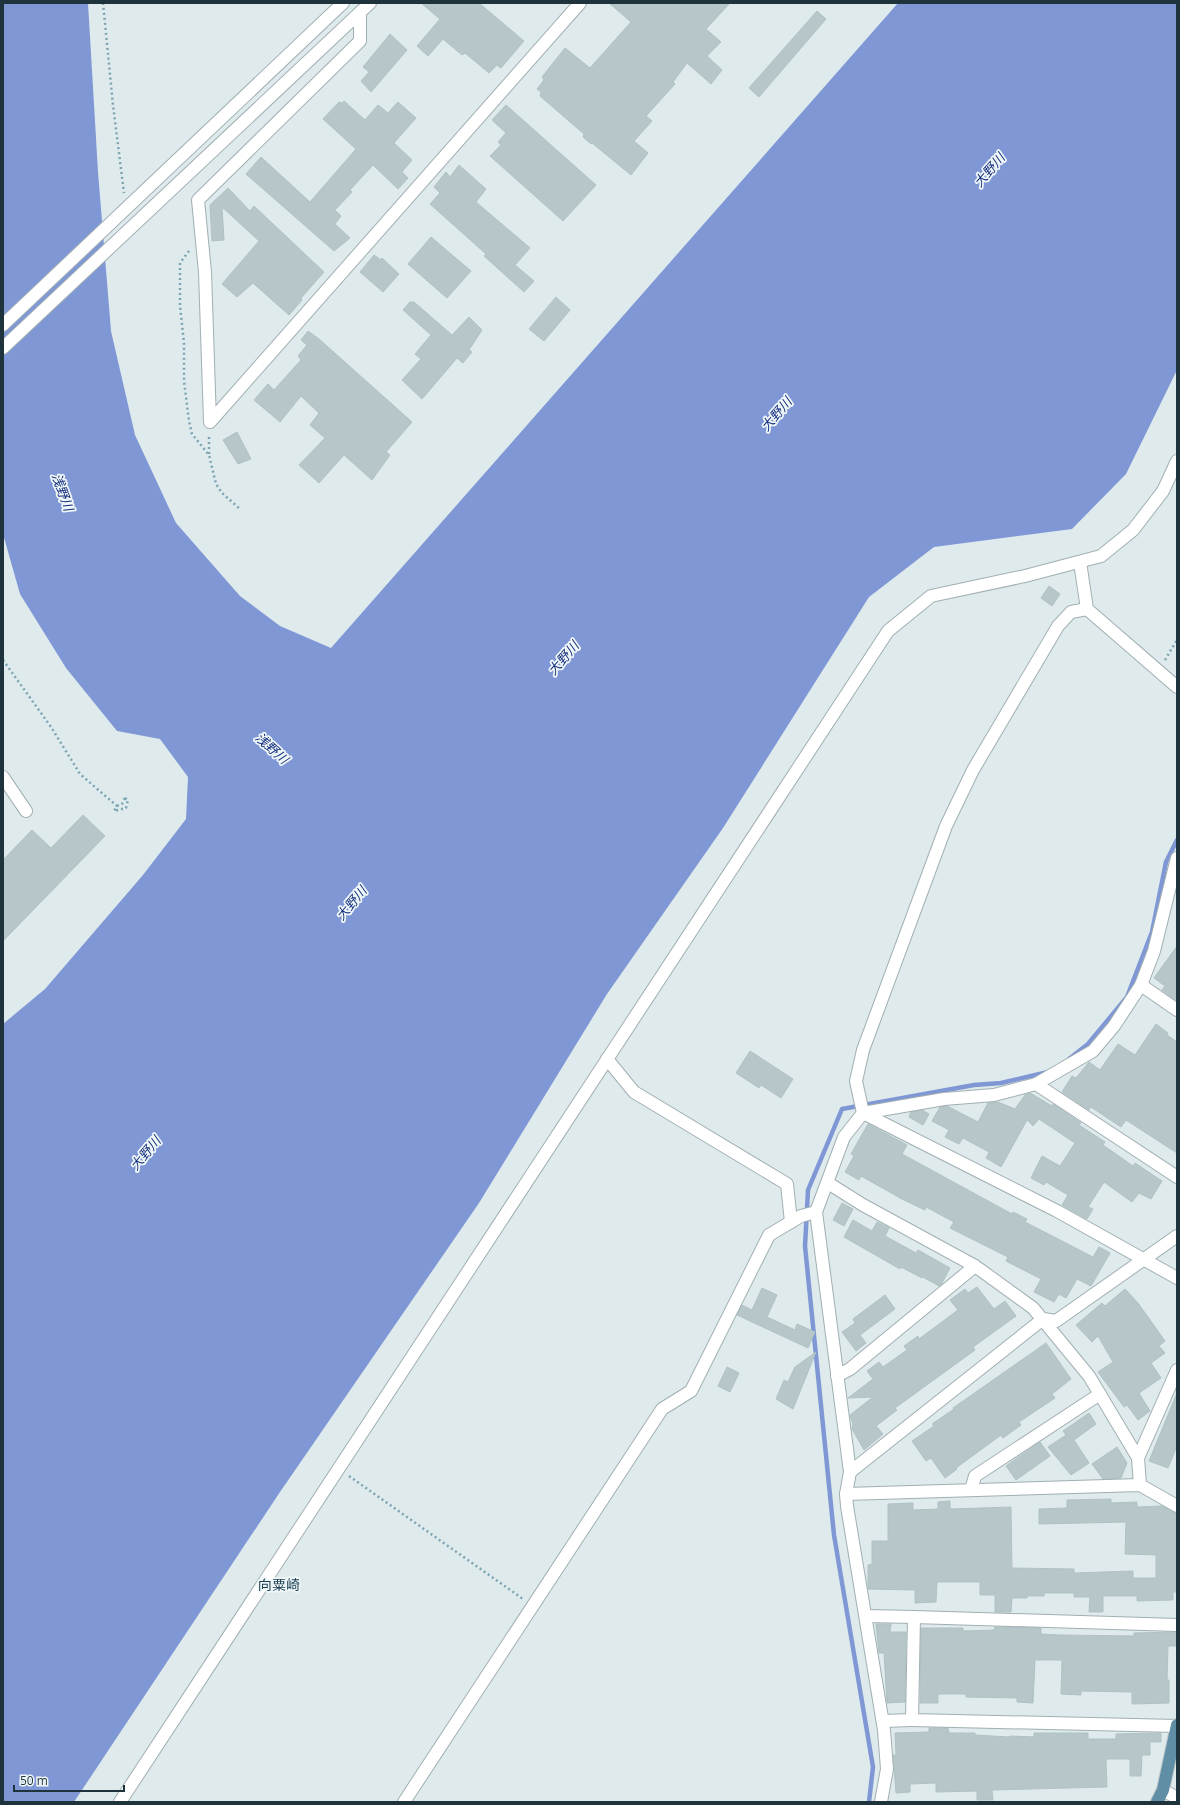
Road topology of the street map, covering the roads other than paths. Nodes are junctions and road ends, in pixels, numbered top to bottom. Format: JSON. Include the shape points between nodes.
{"nodes":[{"id":1,"x":344,"y":3,"type":"edge"},
{"id":2,"x":370,"y":3,"type":"edge"},
{"id":3,"x":580,"y":3,"type":"edge"},
{"id":4,"x":360,"y":13,"type":"junction"},
{"id":5,"x":3,"y":325,"type":"edge"},
{"id":6,"x":3,"y":348,"type":"edge"},
{"id":7,"x":1177,"y":461,"type":"edge"},
{"id":8,"x":1080,"y":562,"type":"junction"},
{"id":9,"x":1087,"y":610,"type":"junction"},
{"id":10,"x":1177,"y":687,"type":"edge"},
{"id":11,"x":3,"y":777,"type":"edge"},
{"id":12,"x":26,"y":811,"type":"dead end"},
{"id":13,"x":1177,"y":858,"type":"edge"},
{"id":14,"x":1168,"y":893,"type":"junction"},
{"id":15,"x":1177,"y":905,"type":"edge"},
{"id":16,"x":1141,"y":985,"type":"junction"},
{"id":17,"x":1177,"y":1010,"type":"edge"},
{"id":18,"x":607,"y":1059,"type":"junction"},
{"id":19,"x":1036,"y":1084,"type":"junction"},
{"id":20,"x":863,"y":1112,"type":"junction"},
{"id":21,"x":1177,"y":1177,"type":"edge"},
{"id":22,"x":828,"y":1183,"type":"junction"},
{"id":23,"x":804,"y":1216,"type":"junction"},
{"id":24,"x":1177,"y":1236,"type":"edge"},
{"id":25,"x":1143,"y":1259,"type":"junction"},
{"id":26,"x":975,"y":1266,"type":"junction"},
{"id":27,"x":1177,"y":1278,"type":"edge"},
{"id":28,"x":1043,"y":1319,"type":"junction"},
{"id":29,"x":1177,"y":1370,"type":"edge"},
{"id":30,"x":837,"y":1376,"type":"junction"},
{"id":31,"x":1100,"y":1394,"type":"junction"},
{"id":32,"x":1138,"y":1458,"type":"junction"},
{"id":33,"x":850,"y":1472,"type":"junction"},
{"id":34,"x":1140,"y":1485,"type":"junction"},
{"id":35,"x":971,"y":1490,"type":"junction"},
{"id":36,"x":846,"y":1494,"type":"junction"},
{"id":37,"x":1177,"y":1506,"type":"edge"},
{"id":38,"x":866,"y":1616,"type":"junction"},
{"id":39,"x":914,"y":1617,"type":"junction"},
{"id":40,"x":1177,"y":1625,"type":"edge"},
{"id":41,"x":882,"y":1720,"type":"junction"},
{"id":42,"x":912,"y":1720,"type":"junction"},
{"id":43,"x":1177,"y":1725,"type":"edge"},
{"id":44,"x":1163,"y":1790,"type":"junction"},
{"id":45,"x":1177,"y":1798,"type":"edge"},
{"id":46,"x":120,"y":1802,"type":"edge"},
{"id":47,"x":404,"y":1802,"type":"edge"},
{"id":48,"x":881,"y":1802,"type":"edge"},
{"id":49,"x":1157,"y":1802,"type":"edge"}],
"edges":[{"from":1,"to":5,"type":"street"},
{"from":2,"to":4,"type":"street"},
{"from":3,"to":4,"type":"street","via":[[210,422],[205,272],[198,200],[360,41]]},
{"from":4,"to":6,"type":"street"},
{"from":7,"to":8,"type":"street","via":[[1163,490],[1133,530],[1101,556]]},
{"from":8,"to":9,"type":"street"},
{"from":8,"to":18,"type":"street","via":[[931,596],[888,631]]},
{"from":9,"to":10,"type":"street"},
{"from":9,"to":20,"type":"street","via":[[1071,612],[1058,626],[973,770],[946,826],[863,1050],[856,1081]]},
{"from":11,"to":12,"type":"street"},
{"from":13,"to":14,"type":"street"},
{"from":14,"to":15,"type":"street"},
{"from":14,"to":16,"type":"street","via":[[1154,951]]},
{"from":16,"to":17,"type":"street"},
{"from":16,"to":19,"type":"street","via":[[1114,1026],[1093,1051]]},
{"from":18,"to":23,"type":"street","via":[[634,1092],[787,1184]]},
{"from":18,"to":46,"type":"street"},
{"from":19,"to":20,"type":"street","via":[[994,1095]]},
{"from":19,"to":21,"type":"street"},
{"from":20,"to":22,"type":"street","via":[[844,1137]]},
{"from":20,"to":25,"type":"street","via":[[1057,1211]]},
{"from":22,"to":23,"type":"street"},
{"from":22,"to":26,"type":"street"},
{"from":23,"to":30,"type":"street"},
{"from":23,"to":47,"type":"street","via":[[769,1235],[691,1391],[662,1409]]},
{"from":24,"to":25,"type":"street"},
{"from":25,"to":27,"type":"street"},
{"from":25,"to":28,"type":"street","via":[[1056,1321]]},
{"from":26,"to":28,"type":"street","via":[[1033,1308]]},
{"from":26,"to":30,"type":"street","via":[[850,1369]]},
{"from":28,"to":31,"type":"street","via":[[1089,1376]]},
{"from":28,"to":33,"type":"street"},
{"from":29,"to":32,"type":"street"},
{"from":30,"to":33,"type":"street"},
{"from":31,"to":32,"type":"street"},
{"from":31,"to":35,"type":"street","via":[[975,1476]]},
{"from":32,"to":34,"type":"street"},
{"from":33,"to":36,"type":"street"},
{"from":34,"to":35,"type":"street"},
{"from":34,"to":37,"type":"street"},
{"from":35,"to":36,"type":"street"},
{"from":36,"to":38,"type":"street"},
{"from":38,"to":39,"type":"street"},
{"from":38,"to":41,"type":"street"},
{"from":39,"to":40,"type":"street"},
{"from":39,"to":42,"type":"street"},
{"from":41,"to":42,"type":"street"},
{"from":41,"to":48,"type":"street","via":[[887,1770]]},
{"from":42,"to":43,"type":"street"},
{"from":43,"to":44,"type":"main road"},
{"from":44,"to":45,"type":"street"},
{"from":44,"to":49,"type":"main road"}]}
